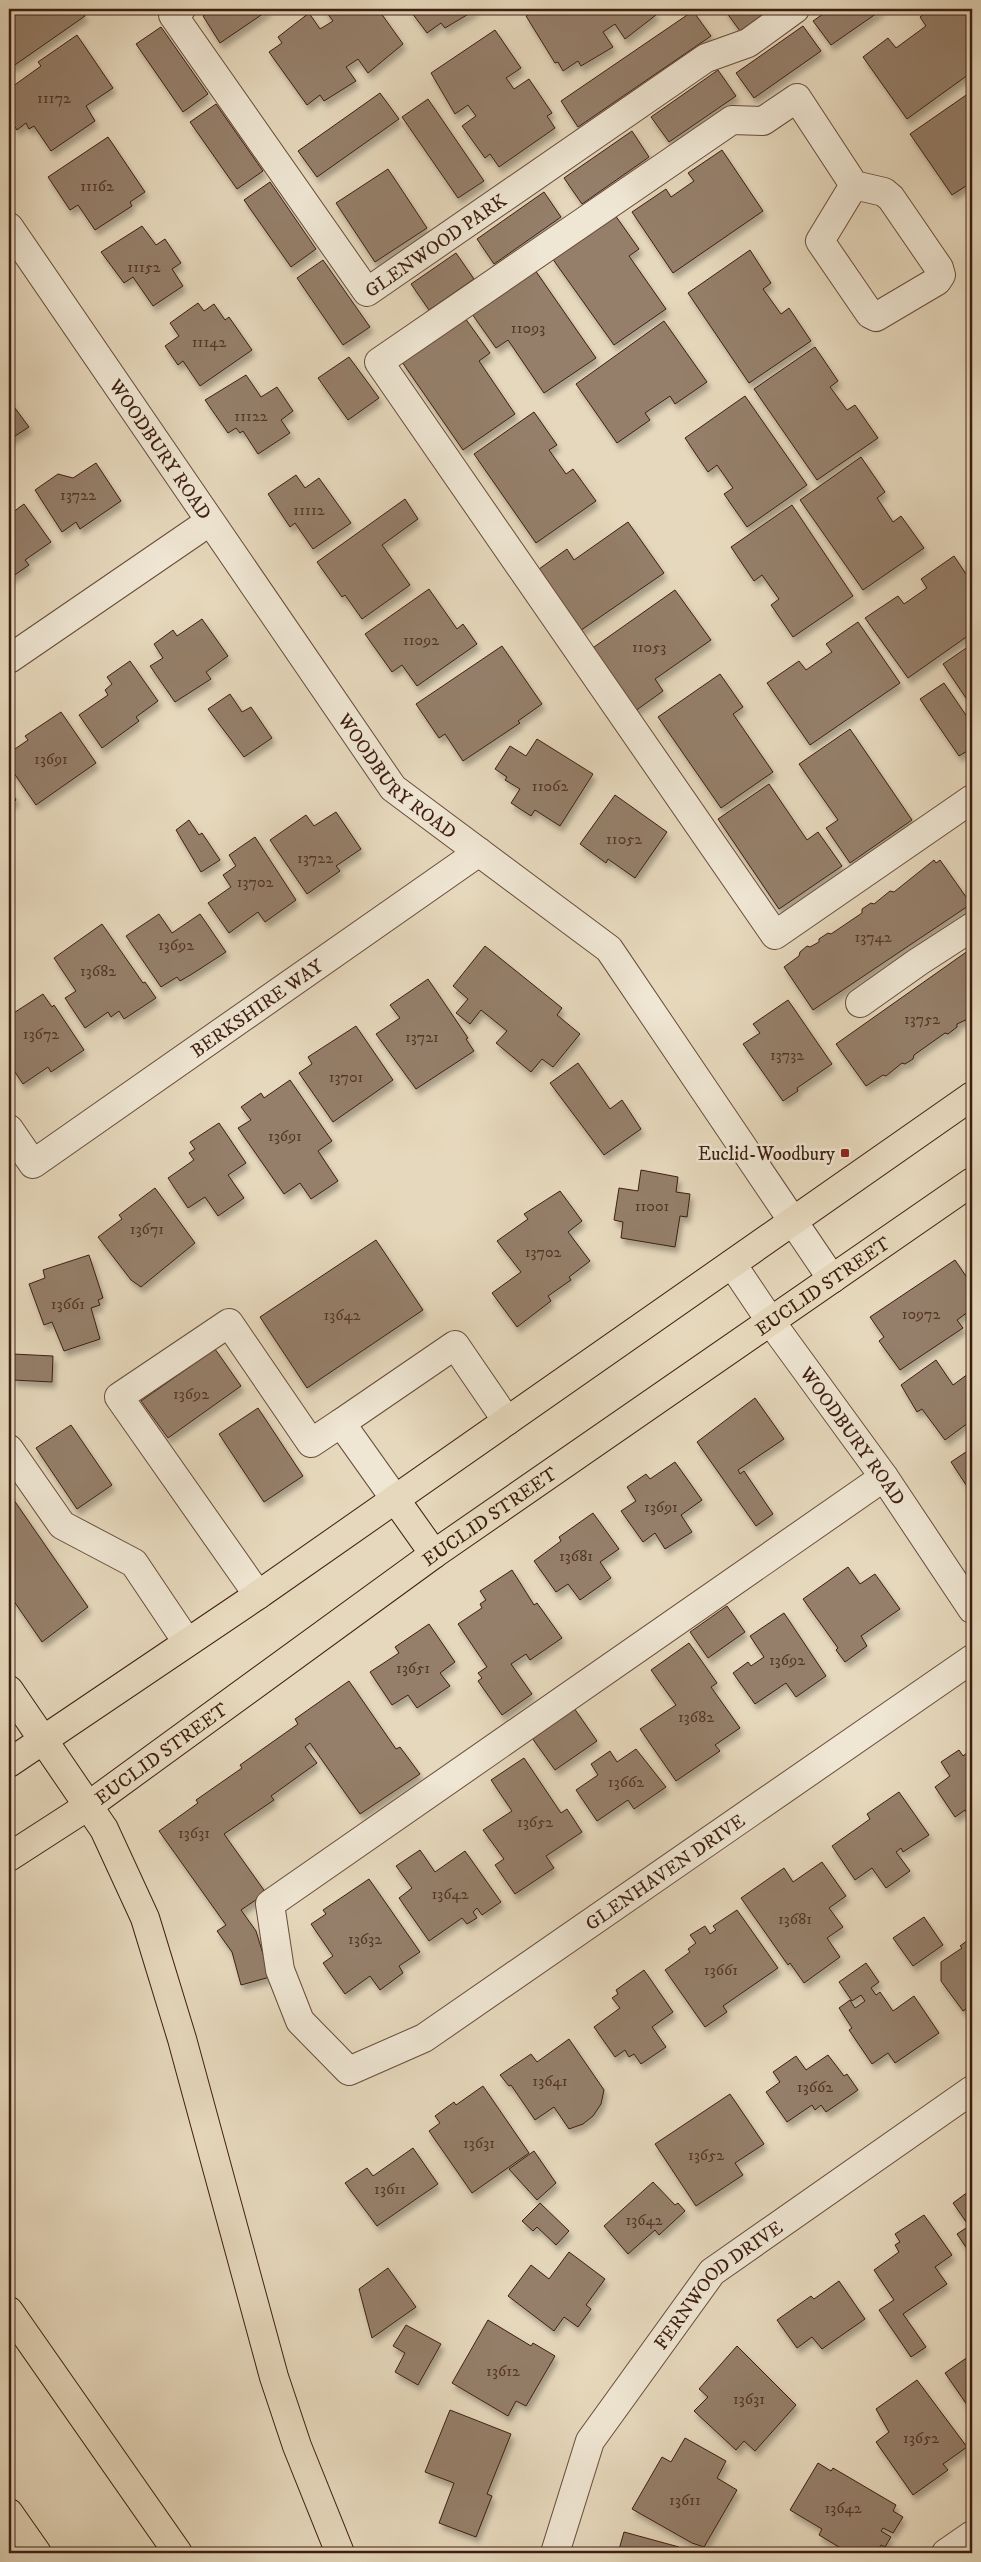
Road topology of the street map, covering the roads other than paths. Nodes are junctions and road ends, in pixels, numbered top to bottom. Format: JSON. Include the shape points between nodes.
{"nodes":[{"id":1,"x":181,"y":9,"type":"edge"},
{"id":2,"x":795,"y":9,"type":"edge"},
{"id":3,"x":854,"y":185,"type":"junction"},
{"id":4,"x":9,"y":227,"type":"edge"},
{"id":5,"x":209,"y":522,"type":"junction"},
{"id":6,"x":9,"y":659,"type":"edge"},
{"id":7,"x":972,"y":798,"type":"edge"},
{"id":8,"x":479,"y":852,"type":"junction"},
{"id":9,"x":972,"y":927,"type":"edge"},
{"id":10,"x":860,"y":1003,"type":"dead end"},
{"id":11,"x":972,"y":1096,"type":"edge"},
{"id":12,"x":9,"y":1129,"type":"edge"},
{"id":13,"x":972,"y":1182,"type":"edge"},
{"id":14,"x":792,"y":1222,"type":"junction"},
{"id":15,"x":732,"y":1264,"type":"junction"},
{"id":16,"x":832,"y":1279,"type":"junction"},
{"id":17,"x":770,"y":1322,"type":"junction"},
{"id":18,"x":507,"y":1421,"type":"junction"},
{"id":19,"x":341,"y":1423,"type":"junction"},
{"id":20,"x":9,"y":1449,"type":"edge"},
{"id":21,"x":884,"y":1477,"type":"junction"},
{"id":22,"x":395,"y":1499,"type":"junction"},
{"id":23,"x":434,"y":1554,"type":"junction"},
{"id":24,"x":258,"y":1595,"type":"junction"},
{"id":25,"x":972,"y":1610,"type":"edge"},
{"id":26,"x":187,"y":1642,"type":"junction"},
{"id":27,"x":972,"y":1659,"type":"edge"},
{"id":28,"x":9,"y":1690,"type":"edge"},
{"id":29,"x":43,"y":1740,"type":"junction"},
{"id":30,"x":9,"y":1763,"type":"edge"},
{"id":31,"x":88,"y":1806,"type":"junction"},
{"id":32,"x":9,"y":1857,"type":"edge"},
{"id":33,"x":972,"y":2090,"type":"edge"},
{"id":34,"x":9,"y":2311,"type":"edge"},
{"id":35,"x":9,"y":2513,"type":"edge"},
{"id":36,"x":972,"y":2535,"type":"edge"},
{"id":37,"x":37,"y":2553,"type":"edge"},
{"id":38,"x":178,"y":2553,"type":"edge"},
{"id":39,"x":340,"y":2553,"type":"edge"},
{"id":40,"x":555,"y":2553,"type":"edge"},
{"id":41,"x":946,"y":2553,"type":"edge"}],
"edges":[{"from":1,"to":2,"type":"street","name":"GLENWOOD PARK","via":[[173,15],[367,292],[706,58],[748,44]]},
{"from":3,"to":3,"type":"street","via":[[820,241],[870,314],[876,317],[937,281],[941,275],[892,198],[884,192]]},
{"from":3,"to":7,"type":"street","via":[[797,98],[763,121],[732,120],[380,362],[775,935]]},
{"from":4,"to":5,"type":"street","name":"WOODBURY ROAD"},
{"from":5,"to":6,"type":"street"},
{"from":5,"to":8,"type":"street","name":"WOODBURY ROAD","via":[[393,788]]},
{"from":8,"to":12,"type":"street","name":"BERKSHIRE WAY","via":[[33,1164]]},
{"from":8,"to":14,"type":"street","name":"WOODBURY ROAD","via":[[609,949]]},
{"from":9,"to":10,"type":"street"},
{"from":11,"to":14,"type":"main road"},
{"from":13,"to":16,"type":"main road","name":"EUCLID STREET"},
{"from":14,"to":15,"type":"main road"},
{"from":14,"to":16,"type":"street","name":"WOODBURY ROAD"},
{"from":15,"to":17,"type":"street","name":"WOODBURY ROAD"},
{"from":15,"to":18,"type":"main road"},
{"from":16,"to":17,"type":"main road","name":"EUCLID STREET"},
{"from":17,"to":21,"type":"street","name":"WOODBURY ROAD"},
{"from":17,"to":23,"type":"main road","name":"EUCLID STREET"},
{"from":18,"to":19,"type":"street","via":[[455,1345]]},
{"from":18,"to":22,"type":"main road"},
{"from":19,"to":22,"type":"street"},
{"from":19,"to":24,"type":"street","via":[[311,1443],[229,1323],[119,1397]]},
{"from":20,"to":26,"type":"street","via":[[62,1525],[134,1563]]},
{"from":21,"to":25,"type":"street","name":"WOODBURY ROAD"},
{"from":21,"to":27,"type":"street","name":"GLENHAVEN DRIVE","via":[[270,1904],[280,1970],[300,2021],[349,2071],[424,2038]]},
{"from":22,"to":23,"type":"main road"},
{"from":22,"to":24,"type":"main road"},
{"from":23,"to":31,"type":"main road","name":"EUCLID STREET"},
{"from":24,"to":26,"type":"main road"},
{"from":26,"to":29,"type":"main road"},
{"from":28,"to":29,"type":"main road"},
{"from":29,"to":30,"type":"main road"},
{"from":29,"to":31,"type":"main road"},
{"from":31,"to":32,"type":"main road","name":"EUCLID STREET"},
{"from":31,"to":39,"type":"main road","via":[[126,1872],[156,1950],[274,2377],[300,2455]]},
{"from":33,"to":40,"type":"street","name":"FERNWOOD DRIVE","via":[[712,2272],[590,2440]]},
{"from":34,"to":38,"type":"main road"},
{"from":35,"to":37,"type":"main road"},
{"from":36,"to":41,"type":"street"}]}
